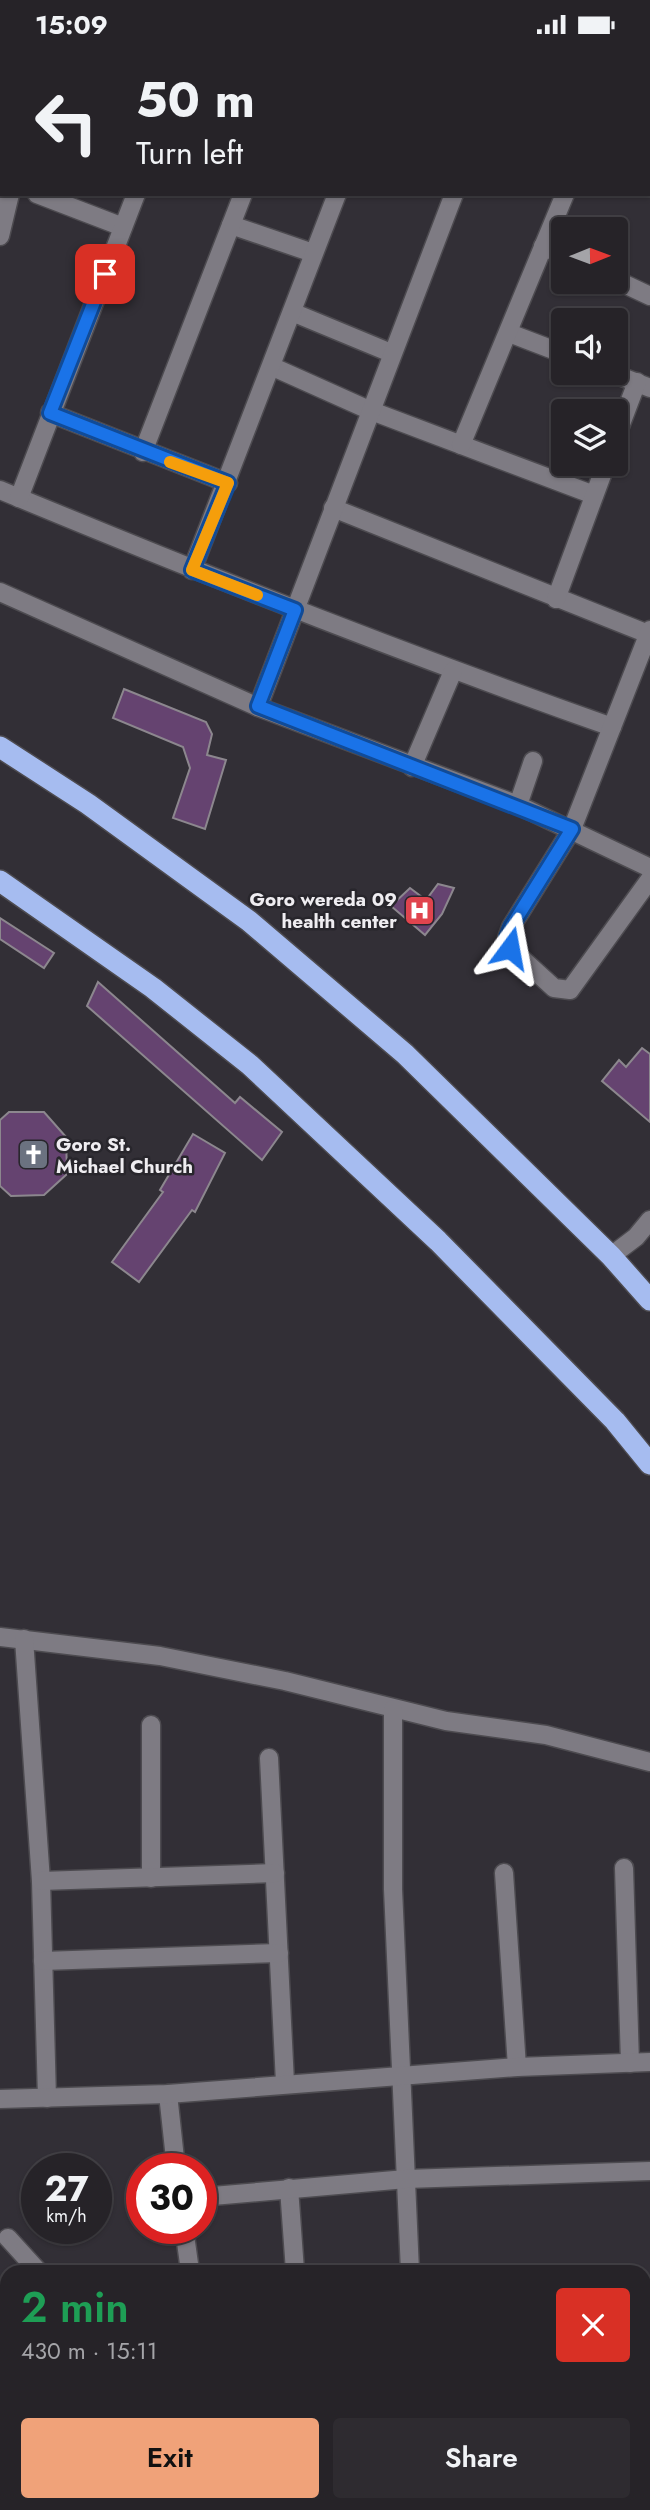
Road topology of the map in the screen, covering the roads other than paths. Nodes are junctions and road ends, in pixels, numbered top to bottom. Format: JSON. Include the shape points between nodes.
{"nodes":[{"id":1,"x":9,"y":196,"type":"edge"},
{"id":2,"x":42,"y":196,"type":"edge"},
{"id":3,"x":135,"y":196,"type":"edge"},
{"id":4,"x":242,"y":196,"type":"edge"},
{"id":5,"x":336,"y":196,"type":"edge"},
{"id":6,"x":453,"y":196,"type":"edge"},
{"id":7,"x":564,"y":196,"type":"edge"},
{"id":8,"x":2,"y":215,"type":"edge"},
{"id":9,"x":231,"y":225,"type":"junction"},
{"id":10,"x":124,"y":227,"type":"junction"},
{"id":11,"x":0,"y":236,"type":"edge"},
{"id":12,"x":543,"y":246,"type":"junction"},
{"id":13,"x":551,"y":250,"type":"edge"},
{"id":14,"x":313,"y":253,"type":"junction"},
{"id":15,"x":628,"y":286,"type":"edge"},
{"id":16,"x":650,"y":296,"type":"edge"},
{"id":17,"x":292,"y":312,"type":"junction"},
{"id":18,"x":509,"y":333,"type":"junction"},
{"id":19,"x":551,"y":349,"type":"edge"},
{"id":20,"x":391,"y":353,"type":"junction"},
{"id":21,"x":273,"y":367,"type":"junction"},
{"id":22,"x":643,"y":385,"type":"edge"},
{"id":23,"x":369,"y":409,"type":"junction"},
{"id":24,"x":50,"y":413,"type":"junction"},
{"id":25,"x":628,"y":414,"type":"edge"},
{"id":26,"x":461,"y":445,"type":"junction"},
{"id":27,"x":143,"y":452,"type":"junction"},
{"id":28,"x":601,"y":476,"type":"edge"},
{"id":29,"x":228,"y":483,"type":"junction"},
{"id":30,"x":0,"y":490,"type":"edge"},
{"id":31,"x":594,"y":495,"type":"junction"},
{"id":32,"x":19,"y":498,"type":"junction"},
{"id":33,"x":333,"y":508,"type":"junction"},
{"id":34,"x":192,"y":570,"type":"junction"},
{"id":35,"x":0,"y":592,"type":"edge"},
{"id":36,"x":556,"y":599,"type":"junction"},
{"id":37,"x":295,"y":610,"type":"junction"},
{"id":38,"x":649,"y":632,"type":"edge"},
{"id":39,"x":453,"y":671,"type":"junction"},
{"id":40,"x":258,"y":706,"type":"junction"},
{"id":41,"x":612,"y":727,"type":"junction"},
{"id":42,"x":0,"y":747,"type":"edge"},
{"id":43,"x":533,"y":761,"type":"dead end"},
{"id":44,"x":412,"y":767,"type":"junction"},
{"id":45,"x":518,"y":805,"type":"junction"},
{"id":46,"x":572,"y":829,"type":"junction"},
{"id":47,"x":650,"y":868,"type":"edge"},
{"id":48,"x":650,"y":879,"type":"edge"},
{"id":49,"x":0,"y":881,"type":"edge"},
{"id":50,"x":650,"y":1220,"type":"edge"},
{"id":51,"x":643,"y":1237,"type":"edge"},
{"id":52,"x":611,"y":1256,"type":"junction"},
{"id":53,"x":646,"y":1288,"type":"edge"},
{"id":54,"x":650,"y":1464,"type":"edge"},
{"id":55,"x":0,"y":1637,"type":"edge"},
{"id":56,"x":24,"y":1639,"type":"junction"},
{"id":57,"x":393,"y":1709,"type":"junction"},
{"id":58,"x":151,"y":1725,"type":"dead end"},
{"id":59,"x":269,"y":1758,"type":"dead end"},
{"id":60,"x":650,"y":1762,"type":"edge"},
{"id":61,"x":624,"y":1868,"type":"dead end"},
{"id":62,"x":275,"y":1873,"type":"junction"},
{"id":63,"x":505,"y":1873,"type":"dead end"},
{"id":64,"x":151,"y":1878,"type":"junction"},
{"id":65,"x":41,"y":1881,"type":"junction"},
{"id":66,"x":279,"y":1953,"type":"junction"},
{"id":67,"x":43,"y":1961,"type":"junction"},
{"id":68,"x":650,"y":2062,"type":"edge"},
{"id":69,"x":630,"y":2063,"type":"junction"},
{"id":70,"x":517,"y":2067,"type":"junction"},
{"id":71,"x":402,"y":2076,"type":"junction"},
{"id":72,"x":285,"y":2083,"type":"junction"},
{"id":73,"x":168,"y":2094,"type":"junction"},
{"id":74,"x":47,"y":2098,"type":"junction"},
{"id":75,"x":0,"y":2099,"type":"edge"},
{"id":76,"x":174,"y":2153,"type":"edge"},
{"id":77,"x":650,"y":2171,"type":"edge"},
{"id":78,"x":406,"y":2179,"type":"junction"},
{"id":79,"x":289,"y":2188,"type":"junction"},
{"id":80,"x":217,"y":2195,"type":"edge"},
{"id":81,"x":8,"y":2238,"type":"dead end"},
{"id":82,"x":186,"y":2244,"type":"edge"},
{"id":83,"x":33,"y":2265,"type":"edge"},
{"id":84,"x":189,"y":2265,"type":"edge"},
{"id":85,"x":295,"y":2265,"type":"edge"},
{"id":86,"x":410,"y":2265,"type":"edge"}],
"edges":[{"from":1,"to":8,"type":"street"},
{"from":2,"to":10,"type":"street"},
{"from":3,"to":10,"type":"street"},
{"from":4,"to":9,"type":"street"},
{"from":5,"to":14,"type":"street"},
{"from":6,"to":20,"type":"street"},
{"from":7,"to":12,"type":"street"},
{"from":8,"to":11,"type":"street"},
{"from":9,"to":14,"type":"street"},
{"from":9,"to":27,"type":"street"},
{"from":10,"to":24,"type":"street"},
{"from":12,"to":13,"type":"street"},
{"from":12,"to":18,"type":"street"},
{"from":14,"to":17,"type":"street"},
{"from":15,"to":16,"type":"street"},
{"from":17,"to":20,"type":"street"},
{"from":17,"to":21,"type":"street"},
{"from":18,"to":19,"type":"street"},
{"from":18,"to":26,"type":"street"},
{"from":20,"to":23,"type":"street"},
{"from":21,"to":23,"type":"street"},
{"from":21,"to":29,"type":"street"},
{"from":22,"to":25,"type":"street"},
{"from":23,"to":26,"type":"street"},
{"from":23,"to":33,"type":"street"},
{"from":24,"to":27,"type":"street"},
{"from":24,"to":32,"type":"street"},
{"from":26,"to":31,"type":"street"},
{"from":27,"to":29,"type":"street"},
{"from":28,"to":31,"type":"street"},
{"from":29,"to":34,"type":"street"},
{"from":30,"to":32,"type":"street"},
{"from":31,"to":36,"type":"street"},
{"from":32,"to":34,"type":"street"},
{"from":33,"to":36,"type":"street"},
{"from":33,"to":37,"type":"street"},
{"from":34,"to":37,"type":"street"},
{"from":35,"to":40,"type":"street"},
{"from":36,"to":38,"type":"street"},
{"from":37,"to":39,"type":"street"},
{"from":37,"to":40,"type":"street"},
{"from":38,"to":41,"type":"street"},
{"from":39,"to":41,"type":"street"},
{"from":39,"to":44,"type":"street"},
{"from":40,"to":44,"type":"street"},
{"from":41,"to":46,"type":"street"},
{"from":42,"to":52,"type":"highway","via":[[88,804],[249,921],[405,1054]]},
{"from":43,"to":45,"type":"street"},
{"from":44,"to":45,"type":"street"},
{"from":45,"to":46,"type":"street"},
{"from":46,"to":47,"type":"street"},
{"from":46,"to":48,"type":"street","via":[[507,937],[510,948],[554,988],[570,990],[575,985]]},
{"from":49,"to":54,"type":"highway","via":[[153,988],[250,1065],[429,1231],[615,1421]]},
{"from":50,"to":51,"type":"street"},
{"from":51,"to":52,"type":"street"},
{"from":52,"to":53,"type":"highway"},
{"from":55,"to":56,"type":"street"},
{"from":56,"to":57,"type":"street","via":[[160,1656]]},
{"from":56,"to":65,"type":"street"},
{"from":57,"to":60,"type":"street","via":[[546,1735]]},
{"from":57,"to":71,"type":"street","via":[[393,1889]]},
{"from":58,"to":64,"type":"street"},
{"from":59,"to":62,"type":"street"},
{"from":61,"to":69,"type":"street"},
{"from":62,"to":64,"type":"street"},
{"from":62,"to":66,"type":"street"},
{"from":63,"to":70,"type":"street"},
{"from":64,"to":65,"type":"street"},
{"from":65,"to":67,"type":"street"},
{"from":66,"to":67,"type":"street"},
{"from":66,"to":72,"type":"street"},
{"from":67,"to":74,"type":"street"},
{"from":68,"to":69,"type":"street"},
{"from":69,"to":70,"type":"street"},
{"from":70,"to":71,"type":"street"},
{"from":71,"to":72,"type":"street"},
{"from":71,"to":78,"type":"street"},
{"from":72,"to":73,"type":"street"},
{"from":73,"to":74,"type":"street"},
{"from":73,"to":76,"type":"street"},
{"from":74,"to":75,"type":"street"},
{"from":77,"to":78,"type":"street"},
{"from":78,"to":79,"type":"street"},
{"from":78,"to":86,"type":"street"},
{"from":79,"to":80,"type":"street"},
{"from":79,"to":85,"type":"street"},
{"from":81,"to":83,"type":"street"},
{"from":82,"to":84,"type":"street"}]}
